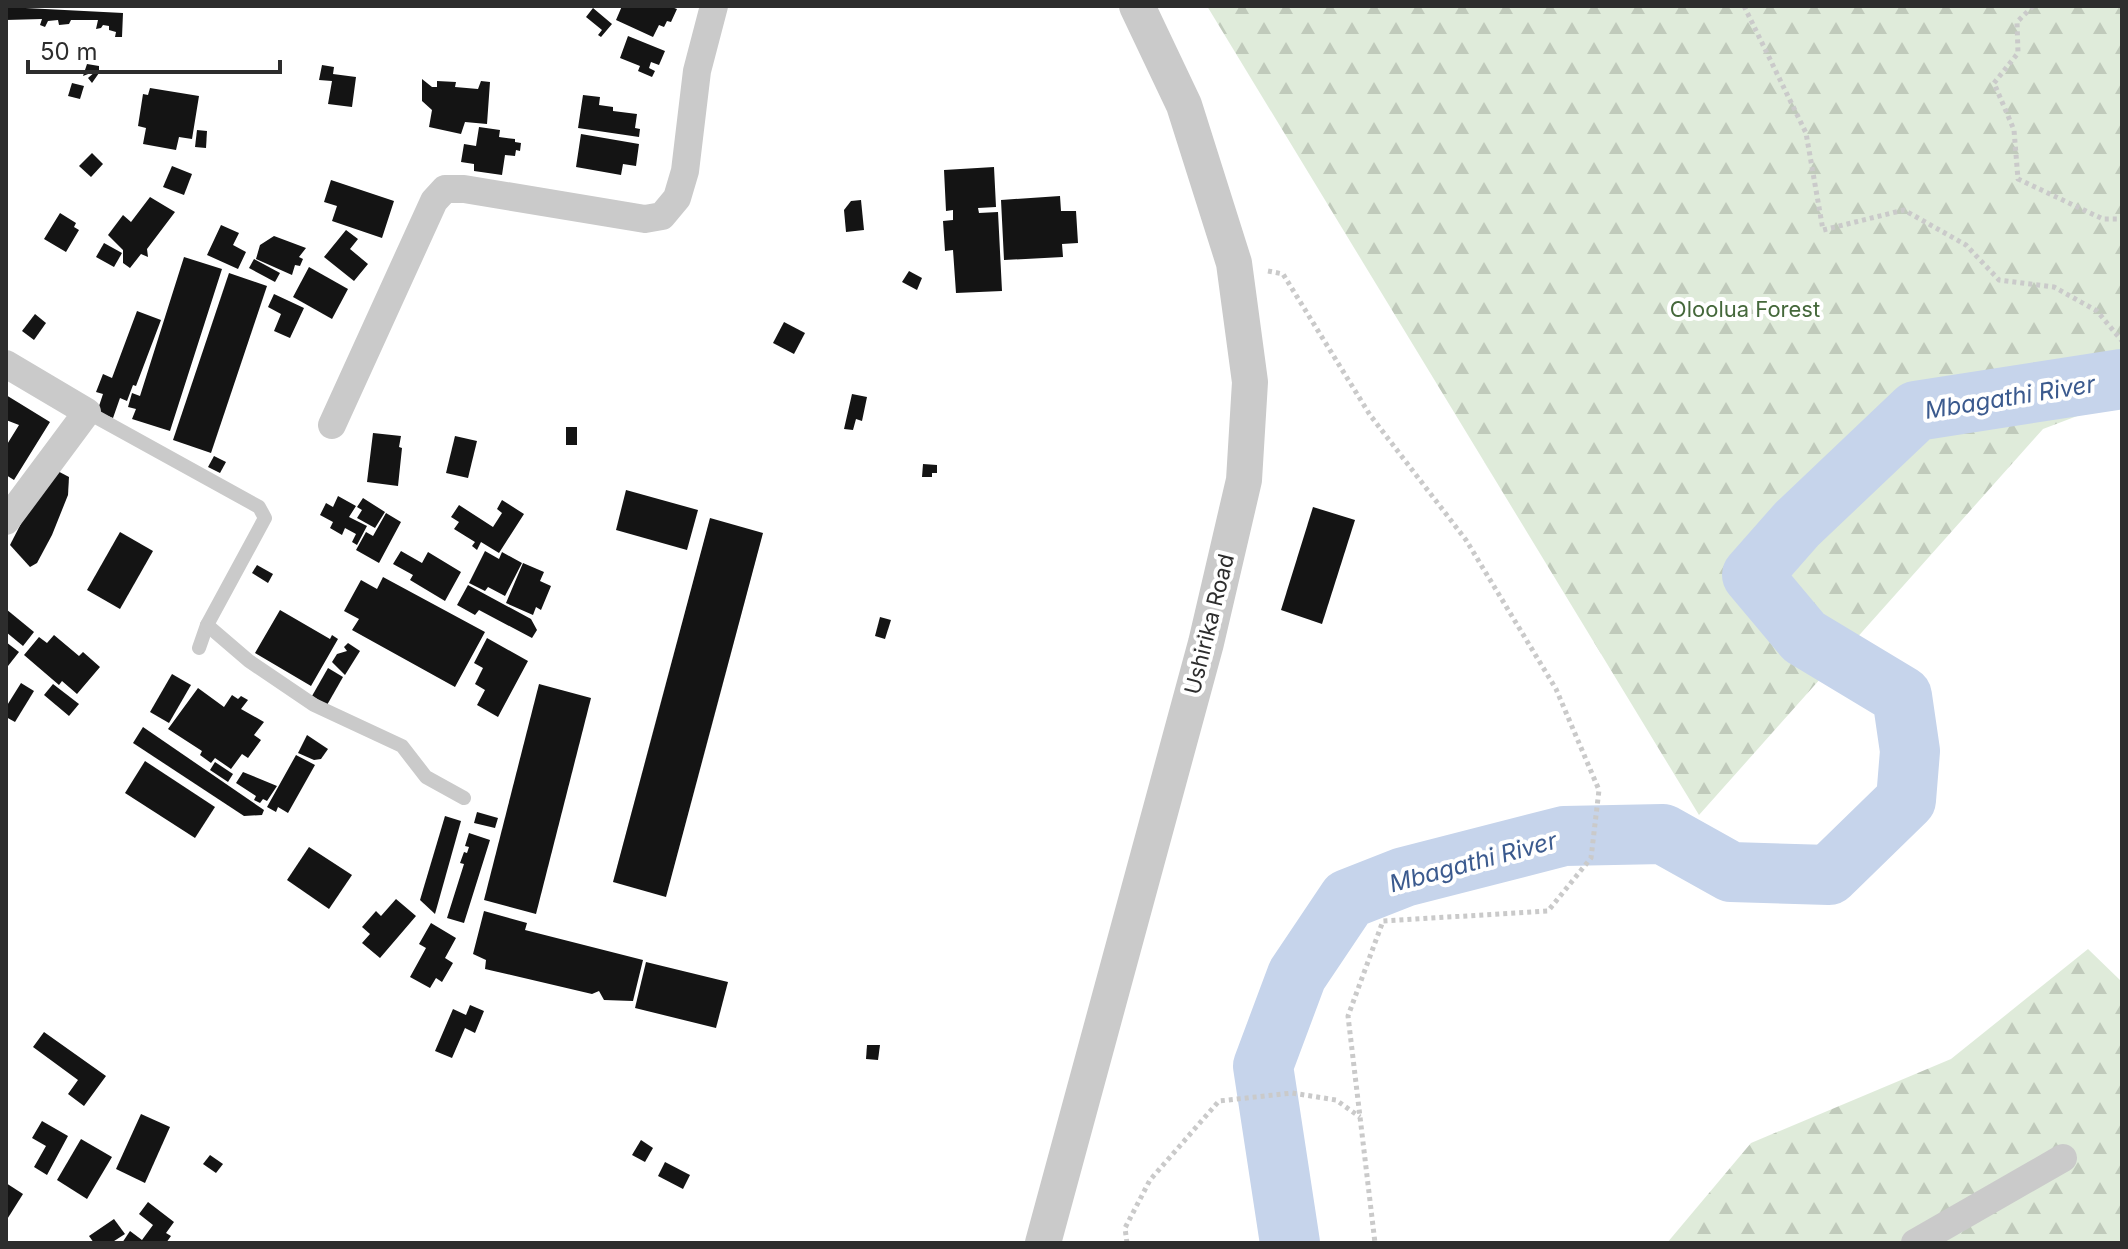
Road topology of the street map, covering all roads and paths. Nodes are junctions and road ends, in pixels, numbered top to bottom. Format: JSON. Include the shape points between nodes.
{"nodes":[{"id":1,"x":714,"y":6,"type":"edge"},
{"id":2,"x":1137,"y":6,"type":"edge"},
{"id":3,"x":1744,"y":6,"type":"edge"},
{"id":4,"x":2033,"y":6,"type":"edge"},
{"id":5,"x":2122,"y":219,"type":"edge"},
{"id":6,"x":1234,"y":263,"type":"junction"},
{"id":7,"x":2122,"y":341,"type":"edge"},
{"id":8,"x":6,"y":364,"type":"edge"},
{"id":9,"x":87,"y":412,"type":"junction"},
{"id":10,"x":332,"y":425,"type":"dead end"},
{"id":11,"x":6,"y":521,"type":"edge"},
{"id":12,"x":207,"y":625,"type":"junction"},
{"id":13,"x":199,"y":648,"type":"dead end"},
{"id":14,"x":464,"y":798,"type":"dead end"},
{"id":15,"x":1361,"y":1118,"type":"junction"},
{"id":16,"x":2063,"y":1158,"type":"dead end"},
{"id":17,"x":1043,"y":1243,"type":"edge"},
{"id":18,"x":1127,"y":1243,"type":"edge"},
{"id":19,"x":1375,"y":1243,"type":"edge"},
{"id":20,"x":1915,"y":1243,"type":"edge"}],
"edges":[{"from":1,"to":10,"type":"street","via":[[697,71],[685,171],[677,198],[662,216],[645,219],[445,189],[434,201]]},
{"from":2,"to":6,"type":"street","name":"Ushirika Road","via":[[1184,105]]},
{"from":3,"to":7,"type":"path","via":[[1806,133],[1823,230],[1904,210],[1966,245],[1999,280],[2054,287],[2097,311]]},
{"from":4,"to":5,"type":"path","via":[[2017,22],[2018,53],[1994,83],[2014,130],[2018,179],[2103,219]]},
{"from":6,"to":15,"type":"path","via":[[1283,274],[1370,415],[1466,540],[1556,689],[1599,790],[1591,858],[1548,911],[1383,921],[1348,1016]]},
{"from":6,"to":17,"type":"street","name":"Ushirika Road","via":[[1250,382],[1244,480],[1206,643]]},
{"from":8,"to":9,"type":"street"},
{"from":9,"to":11,"type":"street"},
{"from":9,"to":12,"type":"lane","via":[[259,507],[265,518]]},
{"from":12,"to":13,"type":"lane"},
{"from":12,"to":14,"type":"lane","via":[[314,705],[402,746],[426,777]]},
{"from":15,"to":18,"type":"path","via":[[1336,1100],[1292,1093],[1219,1101],[1150,1180],[1125,1228]]},
{"from":15,"to":19,"type":"path"},
{"from":16,"to":20,"type":"street"}]}
